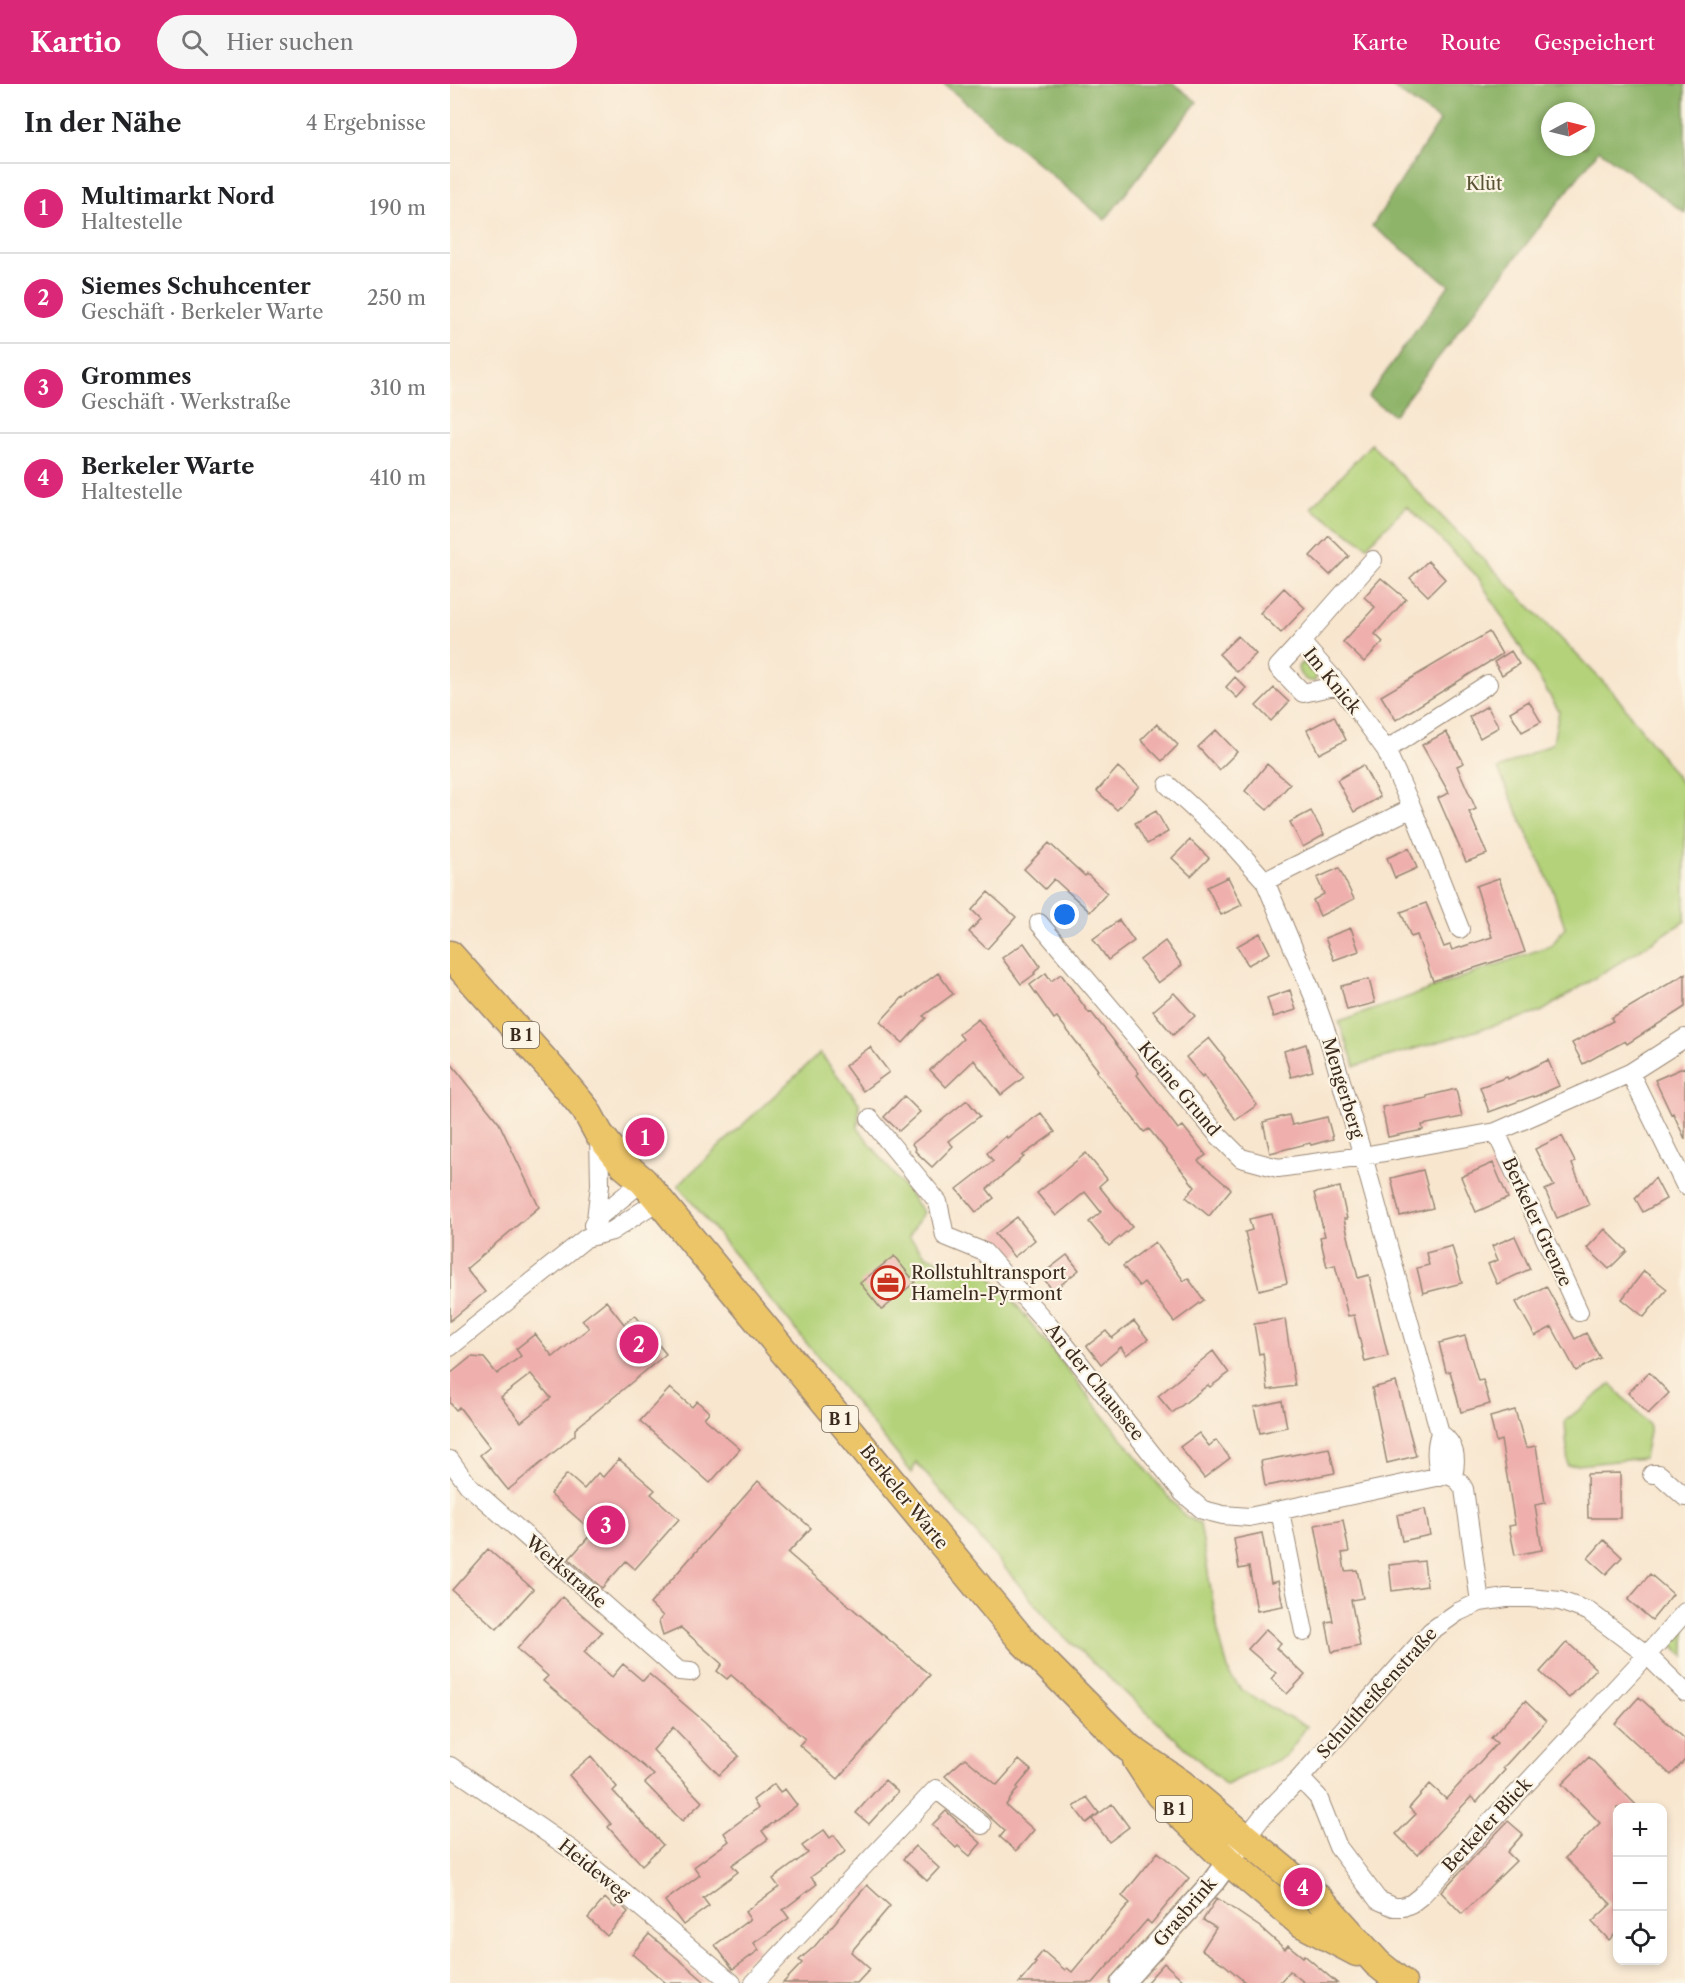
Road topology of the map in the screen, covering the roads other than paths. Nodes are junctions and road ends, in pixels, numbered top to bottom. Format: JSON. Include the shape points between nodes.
{"nodes":[{"id":1,"x":1373,"y":560,"type":"dead end"},
{"id":2,"x":1301,"y":642,"type":"junction"},
{"id":3,"x":1488,"y":684,"type":"dead end"},
{"id":4,"x":1339,"y":686,"type":"junction"},
{"id":5,"x":1386,"y":750,"type":"junction"},
{"id":6,"x":1168,"y":785,"type":"dead end"},
{"id":7,"x":1412,"y":808,"type":"junction"},
{"id":8,"x":1265,"y":881,"type":"junction"},
{"id":9,"x":1039,"y":923,"type":"dead end"},
{"id":10,"x":1460,"y":929,"type":"dead end"},
{"id":11,"x":450,"y":955,"type":"edge"},
{"id":12,"x":1684,"y":1039,"type":"edge"},
{"id":13,"x":1630,"y":1073,"type":"junction"},
{"id":14,"x":870,"y":1119,"type":"dead end"},
{"id":15,"x":593,"y":1122,"type":"junction"},
{"id":16,"x":1496,"y":1132,"type":"junction"},
{"id":17,"x":1363,"y":1156,"type":"junction"},
{"id":18,"x":1685,"y":1185,"type":"edge"},
{"id":19,"x":651,"y":1190,"type":"junction"},
{"id":20,"x":596,"y":1219,"type":"junction"},
{"id":21,"x":586,"y":1238,"type":"junction"},
{"id":22,"x":1579,"y":1312,"type":"dead end"},
{"id":23,"x":450,"y":1347,"type":"edge"},
{"id":24,"x":450,"y":1460,"type":"edge"},
{"id":25,"x":1652,"y":1474,"type":"dead end"},
{"id":26,"x":1446,"y":1476,"type":"junction"},
{"id":27,"x":1685,"y":1497,"type":"edge"},
{"id":28,"x":1280,"y":1511,"type":"junction"},
{"id":29,"x":1480,"y":1602,"type":"junction"},
{"id":30,"x":1685,"y":1612,"type":"edge"},
{"id":31,"x":1304,"y":1632,"type":"dead end"},
{"id":32,"x":1647,"y":1655,"type":"junction"},
{"id":33,"x":691,"y":1672,"type":"dead end"},
{"id":34,"x":1685,"y":1692,"type":"edge"},
{"id":35,"x":1130,"y":1748,"type":"junction"},
{"id":36,"x":450,"y":1766,"type":"edge"},
{"id":37,"x":1300,"y":1778,"type":"junction"},
{"id":38,"x":982,"y":1825,"type":"dead end"},
{"id":39,"x":1246,"y":1838,"type":"junction"},
{"id":40,"x":1228,"y":1862,"type":"junction"},
{"id":41,"x":1377,"y":1963,"type":"junction"},
{"id":42,"x":732,"y":1983,"type":"edge"},
{"id":43,"x":754,"y":1983,"type":"edge"},
{"id":44,"x":1122,"y":1983,"type":"edge"},
{"id":45,"x":1402,"y":1983,"type":"edge"}],
"edges":[{"from":1,"to":2,"type":"street","name":"Im Knick"},
{"from":2,"to":4,"type":"street","name":"Im Knick"},
{"from":2,"to":4,"type":"street","via":[[1278,667],[1304,693]]},
{"from":3,"to":5,"type":"street"},
{"from":4,"to":5,"type":"street","name":"Im Knick"},
{"from":5,"to":7,"type":"street","name":"Im Knick"},
{"from":6,"to":8,"type":"street","name":"Mengerberg","via":[[1233,845]]},
{"from":7,"to":8,"type":"street"},
{"from":7,"to":10,"type":"street","name":"Im Knick"},
{"from":8,"to":17,"type":"street","name":"Mengerberg","via":[[1313,995]]},
{"from":9,"to":17,"type":"street","name":"Kleine Grund","via":[[1241,1158],[1278,1168]]},
{"from":11,"to":15,"type":"main road","name":"Berkeler Warte","number":"B 1"},
{"from":12,"to":13,"type":"street"},
{"from":13,"to":16,"type":"street"},
{"from":13,"to":18,"type":"street"},
{"from":14,"to":28,"type":"street","name":"An der Chaussee","via":[[938,1202],[945,1236],[984,1252],[1058,1336],[1183,1493],[1203,1510],[1223,1515],[1249,1517]]},
{"from":15,"to":19,"type":"main road","name":"Berkeler Warte","number":"B 1","via":[[612,1127],[639,1160]]},
{"from":15,"to":20,"type":"street","via":[[600,1185]]},
{"from":16,"to":17,"type":"street"},
{"from":16,"to":22,"type":"street","name":"Berkeler Grenze"},
{"from":17,"to":26,"type":"street","name":"Mengerberg","via":[[1440,1433],[1450,1440],[1454,1452],[1456,1464]]},
{"from":19,"to":20,"type":"street"},
{"from":19,"to":21,"type":"street","via":[[612,1231]]},
{"from":19,"to":35,"type":"main road","name":"Berkeler Warte","number":"B 1","via":[[1021,1639]]},
{"from":20,"to":21,"type":"street"},
{"from":21,"to":23,"type":"street"},
{"from":24,"to":33,"type":"street","name":"Werkstraße","via":[[468,1485],[679,1671]]},
{"from":25,"to":27,"type":"street","via":[[1659,1474]]},
{"from":26,"to":28,"type":"street","name":"An der Chaussee"},
{"from":26,"to":29,"type":"street","name":"Mengerberg","via":[[1461,1483],[1464,1489]]},
{"from":28,"to":31,"type":"street"},
{"from":29,"to":32,"type":"street","name":"Schultheißenstraße","via":[[1506,1598],[1560,1600],[1588,1611]]},
{"from":29,"to":37,"type":"street","name":"Schultheißenstraße","via":[[1431,1632]]},
{"from":30,"to":32,"type":"street","name":"Berkeler Blick"},
{"from":32,"to":34,"type":"street","name":"Schultheißenstraße"},
{"from":32,"to":37,"type":"street","name":"Berkeler Blick","via":[[1412,1904],[1394,1907],[1378,1900],[1338,1846],[1318,1797]]},
{"from":35,"to":39,"type":"main road","name":"Berkeler Warte","number":"B 1"},
{"from":35,"to":40,"type":"main road","name":"Berkeler Warte","number":"B 1","via":[[1160,1795]]},
{"from":36,"to":42,"type":"street","name":"Heideweg","via":[[572,1850]]},
{"from":37,"to":39,"type":"street","name":"Schultheißenstraße"},
{"from":38,"to":43,"type":"street","via":[[936,1789]]},
{"from":39,"to":40,"type":"street","name":"Grasbrink"},
{"from":39,"to":41,"type":"main road","name":"Berkeler Warte","number":"B 1","via":[[1320,1901]]},
{"from":40,"to":41,"type":"main road","name":"Berkeler Warte","number":"B 1","via":[[1300,1922]]},
{"from":40,"to":44,"type":"street","name":"Grasbrink"},
{"from":41,"to":45,"type":"main road","name":"Berkeler Warte","number":"B 1"}]}
